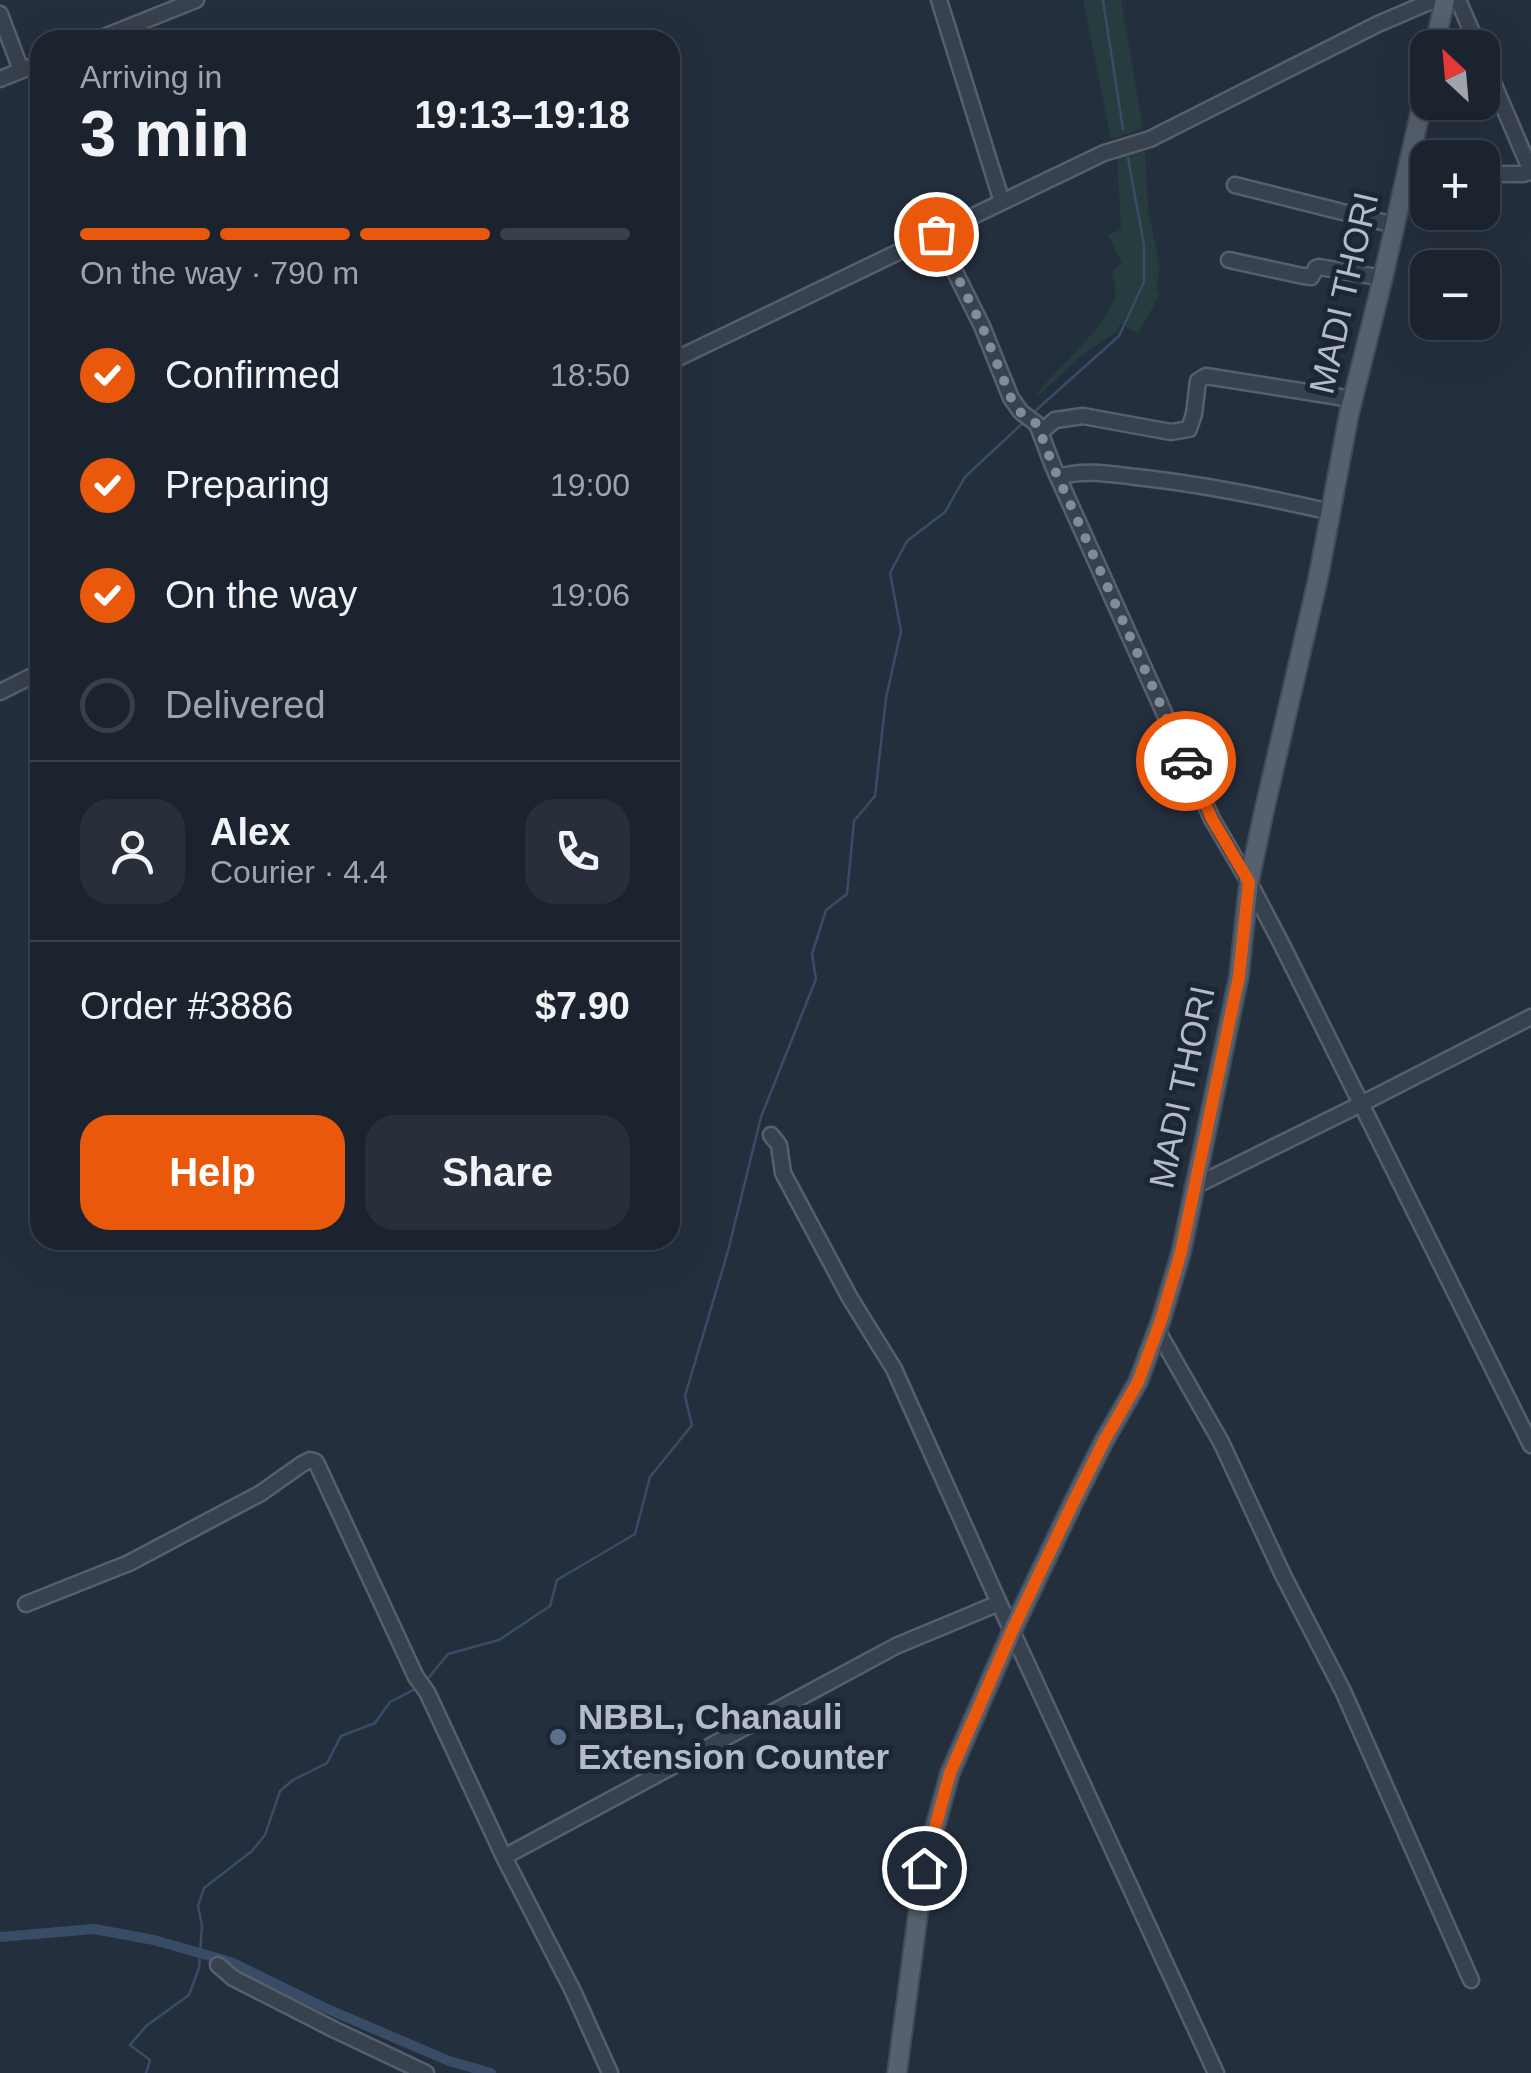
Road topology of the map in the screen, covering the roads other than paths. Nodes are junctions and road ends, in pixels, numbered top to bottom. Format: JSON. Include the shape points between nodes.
{"nodes":[{"id":1,"x":196,"y":0,"type":"edge"},
{"id":2,"x":939,"y":0,"type":"edge"},
{"id":3,"x":1434,"y":0,"type":"edge"},
{"id":4,"x":1445,"y":0,"type":"edge"},
{"id":5,"x":1458,"y":0,"type":"edge"},
{"id":6,"x":0,"y":14,"type":"edge"},
{"id":7,"x":121,"y":30,"type":"edge"},
{"id":8,"x":1438,"y":30,"type":"edge"},
{"id":9,"x":1470,"y":30,"type":"edge"},
{"id":10,"x":30,"y":66,"type":"edge"},
{"id":11,"x":21,"y":70,"type":"junction"},
{"id":12,"x":0,"y":79,"type":"edge"},
{"id":13,"x":1500,"y":99,"type":"edge"},
{"id":14,"x":1418,"y":120,"type":"edge"},
{"id":15,"x":1407,"y":168,"type":"junction"},
{"id":16,"x":1410,"y":168,"type":"edge"},
{"id":17,"x":1531,"y":171,"type":"edge"},
{"id":18,"x":1500,"y":174,"type":"edge"},
{"id":19,"x":1235,"y":185,"type":"dead end"},
{"id":20,"x":1002,"y":202,"type":"junction"},
{"id":21,"x":1394,"y":225,"type":"junction"},
{"id":22,"x":936,"y":234,"type":"junction"},
{"id":23,"x":1229,"y":260,"type":"dead end"},
{"id":24,"x":1383,"y":278,"type":"junction"},
{"id":25,"x":680,"y":357,"type":"edge"},
{"id":26,"x":1352,"y":399,"type":"junction"},
{"id":27,"x":1039,"y":428,"type":"junction"},
{"id":28,"x":1058,"y":477,"type":"junction"},
{"id":29,"x":1331,"y":512,"type":"junction"},
{"id":30,"x":30,"y":677,"type":"edge"},
{"id":31,"x":0,"y":692,"type":"edge"},
{"id":32,"x":1249,"y":882,"type":"junction"},
{"id":33,"x":1531,"y":1016,"type":"edge"},
{"id":34,"x":1363,"y":1103,"type":"junction"},
{"id":35,"x":771,"y":1135,"type":"dead end"},
{"id":36,"x":1193,"y":1187,"type":"junction"},
{"id":37,"x":1158,"y":1330,"type":"junction"},
{"id":38,"x":1531,"y":1444,"type":"edge"},
{"id":39,"x":998,"y":1603,"type":"junction"},
{"id":40,"x":26,"y":1604,"type":"dead end"},
{"id":41,"x":1012,"y":1631,"type":"junction"},
{"id":42,"x":504,"y":1857,"type":"junction"},
{"id":43,"x":218,"y":1965,"type":"dead end"},
{"id":44,"x":1470,"y":1980,"type":"dead end"},
{"id":45,"x":426,"y":2073,"type":"edge"},
{"id":46,"x":610,"y":2073,"type":"edge"},
{"id":47,"x":897,"y":2073,"type":"edge"},
{"id":48,"x":1216,"y":2073,"type":"edge"}],
"edges":[{"from":1,"to":7,"type":"street"},
{"from":2,"to":20,"type":"street"},
{"from":3,"to":20,"type":"street","via":[[1150,139],[1104,153]]},
{"from":4,"to":8,"type":"main road"},
{"from":5,"to":9,"type":"street"},
{"from":6,"to":11,"type":"street"},
{"from":10,"to":11,"type":"street"},
{"from":11,"to":12,"type":"street"},
{"from":13,"to":17,"type":"street"},
{"from":14,"to":15,"type":"main road","name":"MADI THORI"},
{"from":15,"to":16,"type":"street"},
{"from":15,"to":21,"type":"main road","name":"MADI THORI"},
{"from":17,"to":18,"type":"street"},
{"from":19,"to":21,"type":"street"},
{"from":20,"to":22,"type":"street"},
{"from":21,"to":24,"type":"main road","name":"MADI THORI"},
{"from":22,"to":25,"type":"street"},
{"from":22,"to":27,"type":"street","via":[[1011,398]]},
{"from":23,"to":24,"type":"street","via":[[1311,277],[1319,267]]},
{"from":24,"to":26,"type":"main road","name":"MADI THORI"},
{"from":26,"to":27,"type":"street","via":[[1206,376],[1198,381],[1185,431],[1083,416]]},
{"from":26,"to":29,"type":"main road","name":"MADI THORI"},
{"from":27,"to":28,"type":"street"},
{"from":28,"to":29,"type":"street","via":[[1093,473],[1188,482]]},
{"from":28,"to":32,"type":"street","via":[[1212,819]]},
{"from":29,"to":32,"type":"main road","name":"MADI THORI"},
{"from":30,"to":31,"type":"street"},
{"from":32,"to":34,"type":"street"},
{"from":32,"to":36,"type":"main road","name":"MADI THORI","via":[[1239,976]]},
{"from":33,"to":34,"type":"street"},
{"from":34,"to":36,"type":"street"},
{"from":34,"to":38,"type":"street"},
{"from":35,"to":39,"type":"street","via":[[783,1173],[894,1369]]},
{"from":36,"to":37,"type":"main road","name":"MADI THORI"},
{"from":37,"to":41,"type":"main road","name":"MADI THORI"},
{"from":37,"to":44,"type":"street","via":[[1343,1691]]},
{"from":39,"to":41,"type":"street"},
{"from":39,"to":42,"type":"street","via":[[896,1646]]},
{"from":40,"to":42,"type":"street","via":[[130,1563],[316,1462]]},
{"from":41,"to":47,"type":"main road","name":"MADI THORI","via":[[950,1773],[924,1868]]},
{"from":41,"to":48,"type":"street"},
{"from":42,"to":46,"type":"street"},
{"from":43,"to":45,"type":"street"}]}
